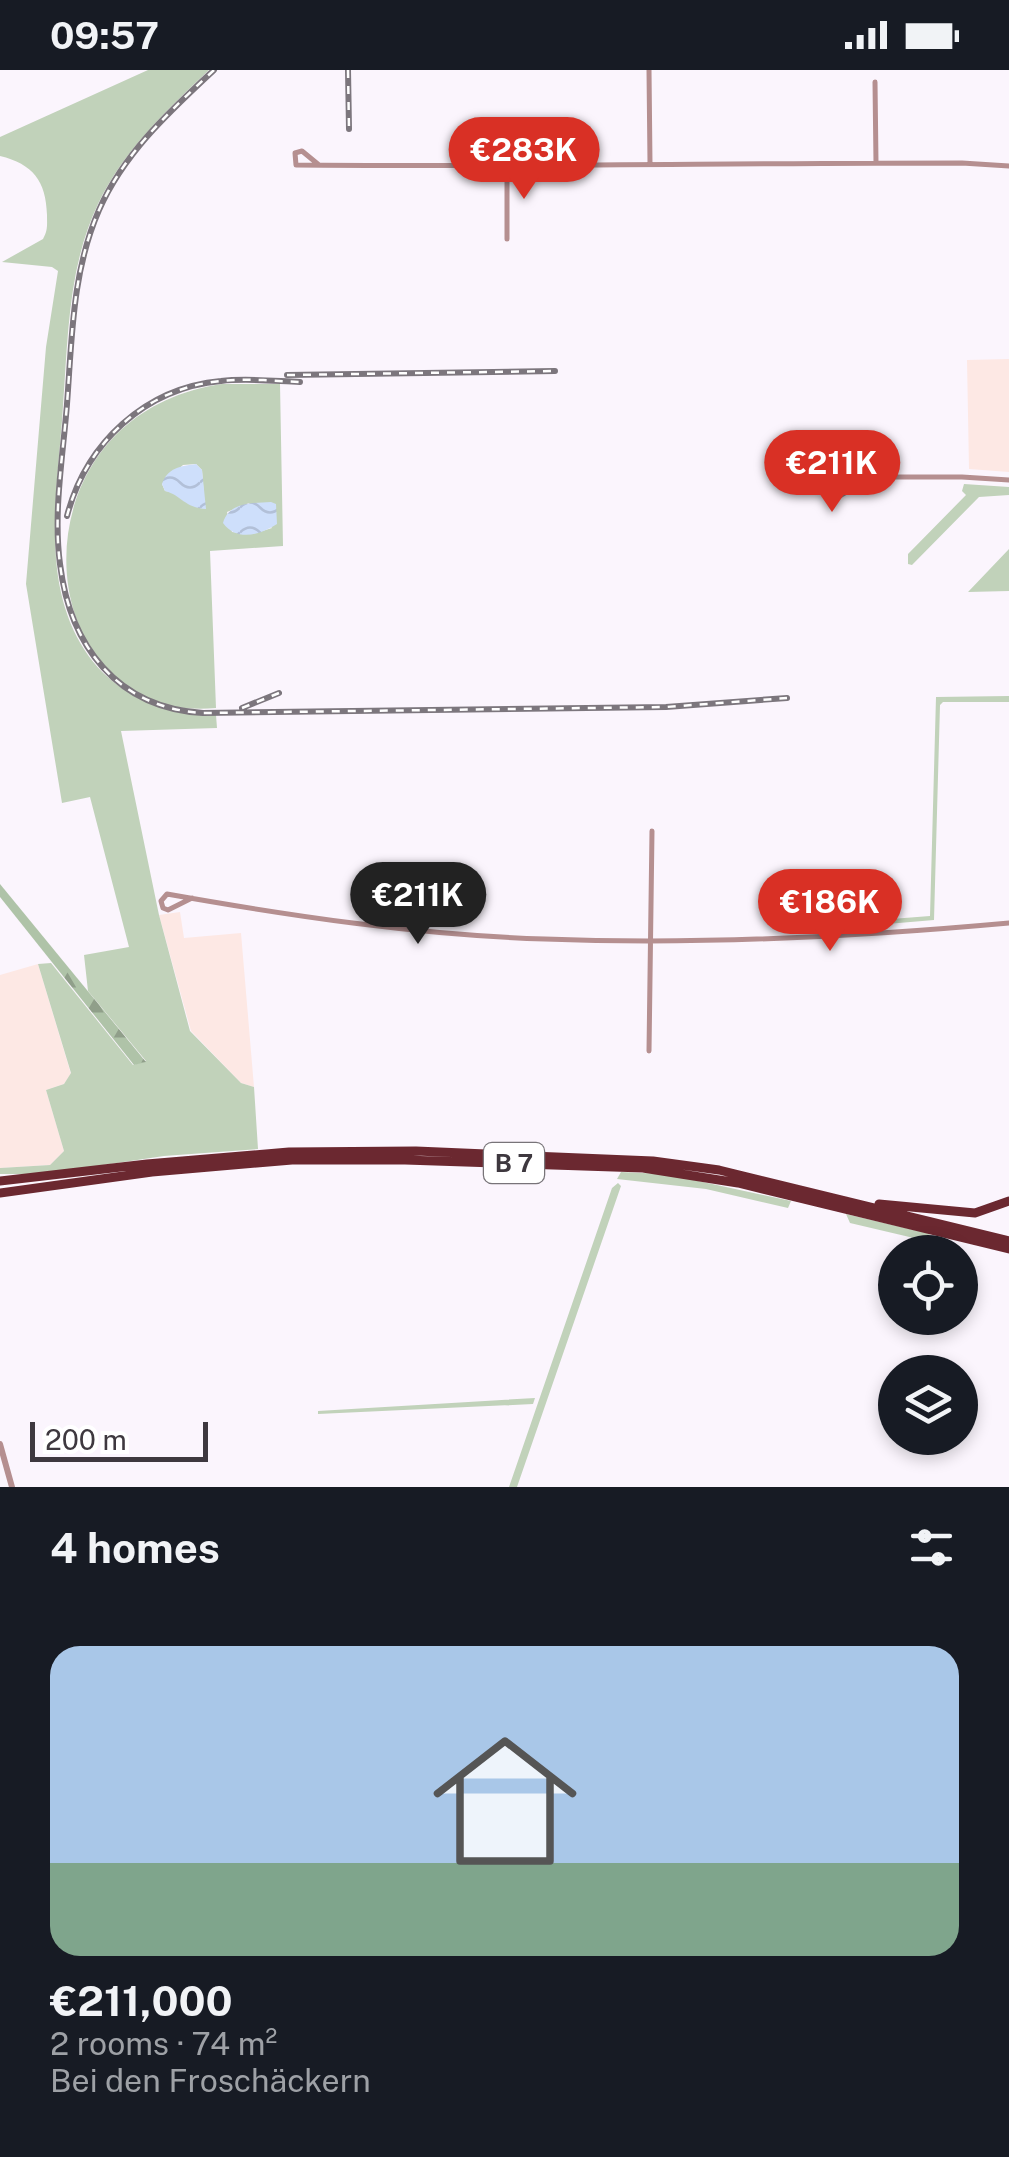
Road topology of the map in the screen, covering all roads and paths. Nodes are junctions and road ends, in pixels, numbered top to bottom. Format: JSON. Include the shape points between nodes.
{"nodes":[{"id":1,"x":649,"y":70,"type":"edge"},
{"id":2,"x":875,"y":82,"type":"dead end"},
{"id":3,"x":650,"y":163,"type":"junction"},
{"id":4,"x":876,"y":163,"type":"junction"},
{"id":5,"x":319,"y":165,"type":"junction"},
{"id":6,"x":507,"y":165,"type":"junction"},
{"id":7,"x":1009,"y":166,"type":"edge"},
{"id":8,"x":507,"y":239,"type":"dead end"},
{"id":9,"x":857,"y":477,"type":"junction"},
{"id":10,"x":1009,"y":480,"type":"edge"},
{"id":11,"x":652,"y":831,"type":"dead end"},
{"id":12,"x":192,"y":898,"type":"junction"},
{"id":13,"x":1009,"y":923,"type":"edge"},
{"id":14,"x":650,"y":941,"type":"junction"},
{"id":15,"x":649,"y":1051,"type":"dead end"},
{"id":16,"x":0,"y":1182,"type":"edge"},
{"id":17,"x":0,"y":1193,"type":"edge"},
{"id":18,"x":827,"y":1196,"type":"junction"},
{"id":19,"x":1009,"y":1202,"type":"edge"},
{"id":20,"x":1009,"y":1241,"type":"edge"},
{"id":21,"x":1009,"y":1250,"type":"edge"},
{"id":22,"x":0,"y":1444,"type":"edge"},
{"id":23,"x":12,"y":1487,"type":"edge"}],
"edges":[{"from":1,"to":3,"type":"street"},
{"from":2,"to":4,"type":"street"},
{"from":3,"to":4,"type":"street"},
{"from":3,"to":6,"type":"street"},
{"from":4,"to":7,"type":"street"},
{"from":5,"to":5,"type":"street","via":[[296,165],[295,153],[302,151]]},
{"from":5,"to":6,"type":"street"},
{"from":6,"to":8,"type":"street"},
{"from":9,"to":9,"type":"street","via":[[822,477],[826,494],[836,498]]},
{"from":9,"to":10,"type":"street"},
{"from":11,"to":14,"type":"street"},
{"from":12,"to":12,"type":"street","via":[[173,909],[162,906],[167,894]]},
{"from":12,"to":14,"type":"street","via":[[441,932]]},
{"from":13,"to":14,"type":"street","via":[[785,940]]},
{"from":14,"to":15,"type":"street"},
{"from":16,"to":18,"type":"highway","number":"B 7","via":[[226,1156],[435,1152],[672,1163]]},
{"from":17,"to":21,"type":"highway","number":"B 7","via":[[183,1168],[308,1160],[644,1168],[722,1180]]},
{"from":18,"to":19,"type":"highway","number":"B 7","via":[[954,1213]]},
{"from":18,"to":20,"type":"highway","number":"B 7"},
{"from":22,"to":23,"type":"street"}]}
